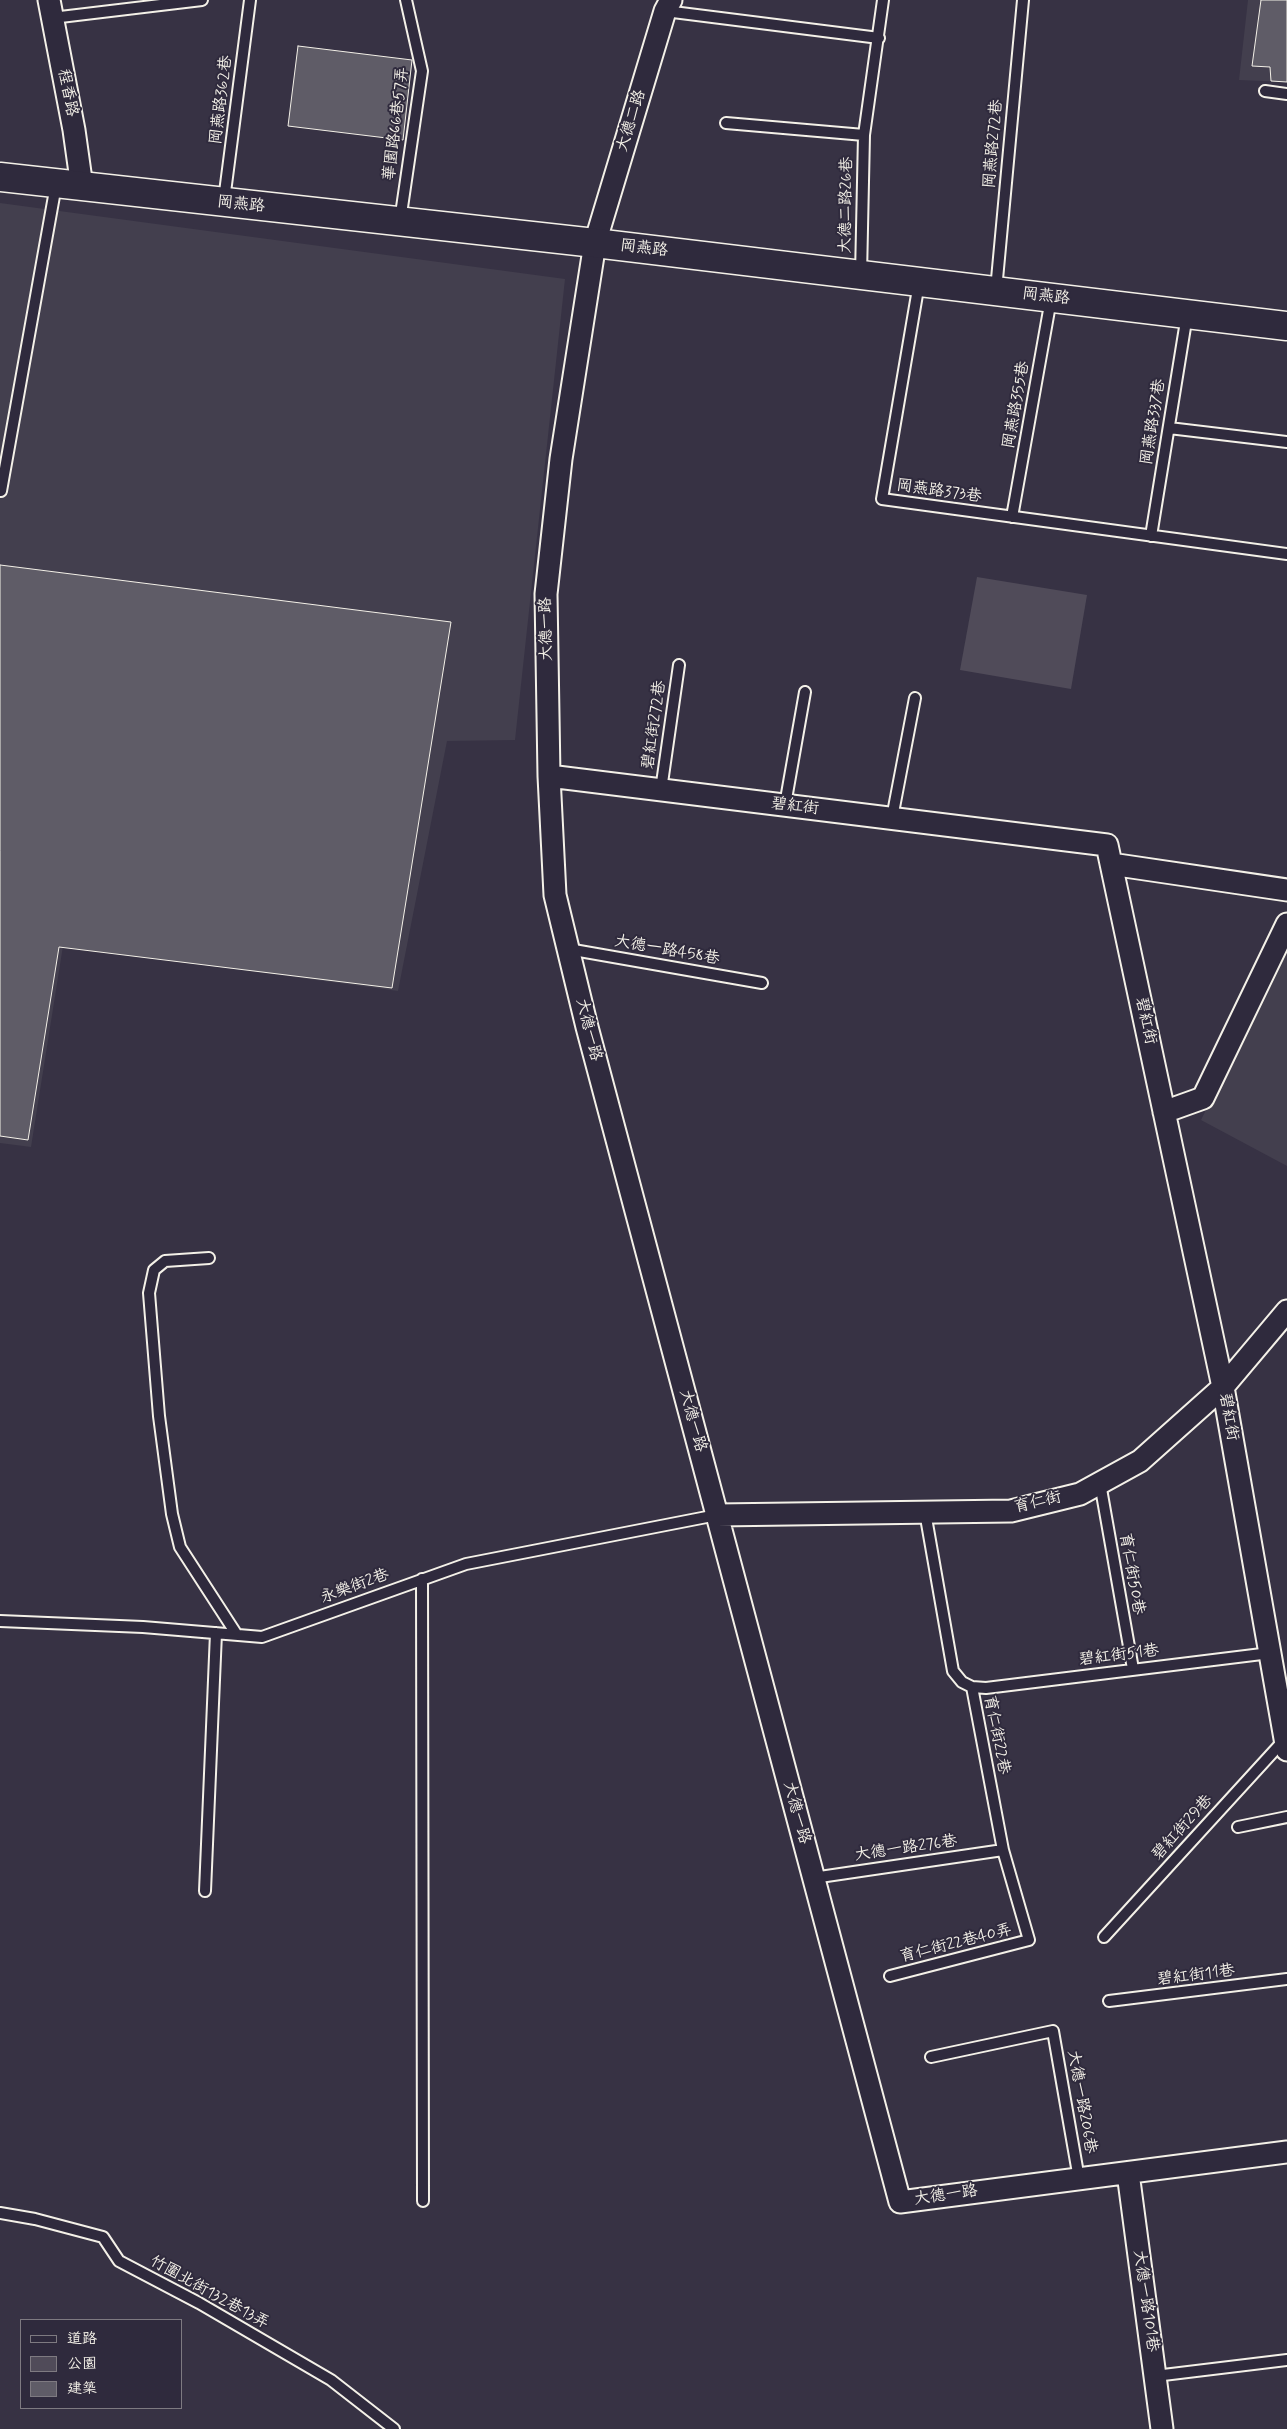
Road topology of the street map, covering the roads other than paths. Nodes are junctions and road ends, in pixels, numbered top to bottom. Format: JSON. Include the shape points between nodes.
{"nodes":[{"id":1,"x":202,"y":0,"type":"edge"},
{"id":2,"x":250,"y":0,"type":"edge"},
{"id":3,"x":406,"y":0,"type":"edge"},
{"id":4,"x":883,"y":0,"type":"edge"},
{"id":5,"x":1022,"y":0,"type":"edge"},
{"id":6,"x":668,"y":6,"type":"edge"},
{"id":7,"x":51,"y":9,"type":"edge"},
{"id":8,"x":879,"y":38,"type":"junction"},
{"id":9,"x":1265,"y":91,"type":"dead end"},
{"id":10,"x":1287,"y":94,"type":"edge"},
{"id":11,"x":726,"y":123,"type":"dead end"},
{"id":12,"x":864,"y":135,"type":"junction"},
{"id":13,"x":0,"y":177,"type":"edge"},
{"id":14,"x":69,"y":185,"type":"junction"},
{"id":15,"x":224,"y":203,"type":"junction"},
{"id":16,"x":400,"y":222,"type":"junction"},
{"id":17,"x":595,"y":243,"type":"junction"},
{"id":18,"x":861,"y":275,"type":"junction"},
{"id":19,"x":919,"y":282,"type":"junction"},
{"id":20,"x":996,"y":291,"type":"junction"},
{"id":21,"x":1052,"y":298,"type":"junction"},
{"id":22,"x":1188,"y":314,"type":"junction"},
{"id":23,"x":1287,"y":326,"type":"edge"},
{"id":24,"x":1169,"y":428,"type":"junction"},
{"id":25,"x":1287,"y":442,"type":"edge"},
{"id":26,"x":1,"y":491,"type":"dead end"},
{"id":27,"x":1012,"y":517,"type":"junction"},
{"id":28,"x":1151,"y":536,"type":"junction"},
{"id":29,"x":1287,"y":554,"type":"edge"},
{"id":30,"x":679,"y":664,"type":"dead end"},
{"id":31,"x":805,"y":692,"type":"dead end"},
{"id":32,"x":915,"y":698,"type":"dead end"},
{"id":33,"x":549,"y":776,"type":"junction"},
{"id":34,"x":661,"y":790,"type":"junction"},
{"id":35,"x":785,"y":805,"type":"junction"},
{"id":36,"x":892,"y":818,"type":"junction"},
{"id":37,"x":1111,"y":864,"type":"junction"},
{"id":38,"x":1287,"y":890,"type":"edge"},
{"id":39,"x":1287,"y":924,"type":"edge"},
{"id":40,"x":568,"y":949,"type":"junction"},
{"id":41,"x":762,"y":983,"type":"dead end"},
{"id":42,"x":1164,"y":1112,"type":"junction"},
{"id":43,"x":209,"y":1258,"type":"dead end"},
{"id":44,"x":1287,"y":1311,"type":"edge"},
{"id":45,"x":1223,"y":1388,"type":"junction"},
{"id":46,"x":1100,"y":1483,"type":"junction"},
{"id":47,"x":925,"y":1512,"type":"junction"},
{"id":48,"x":716,"y":1515,"type":"junction"},
{"id":49,"x":422,"y":1579,"type":"junction"},
{"id":50,"x":0,"y":1621,"type":"edge"},
{"id":51,"x":216,"y":1633,"type":"junction"},
{"id":52,"x":237,"y":1635,"type":"junction"},
{"id":53,"x":1270,"y":1652,"type":"junction"},
{"id":54,"x":1133,"y":1669,"type":"junction"},
{"id":55,"x":972,"y":1687,"type":"junction"},
{"id":56,"x":1286,"y":1742,"type":"edge"},
{"id":57,"x":1287,"y":1817,"type":"edge"},
{"id":58,"x":1238,"y":1827,"type":"dead end"},
{"id":59,"x":1003,"y":1850,"type":"junction"},
{"id":60,"x":813,"y":1878,"type":"junction"},
{"id":61,"x":205,"y":1891,"type":"dead end"},
{"id":62,"x":1104,"y":1937,"type":"dead end"},
{"id":63,"x":1029,"y":1940,"type":"joint"},
{"id":64,"x":890,"y":1976,"type":"dead end"},
{"id":65,"x":1287,"y":1979,"type":"edge"},
{"id":66,"x":1109,"y":2002,"type":"dead end"},
{"id":67,"x":931,"y":2056,"type":"dead end"},
{"id":68,"x":1287,"y":2152,"type":"edge"},
{"id":69,"x":1128,"y":2172,"type":"junction"},
{"id":70,"x":1079,"y":2179,"type":"junction"},
{"id":71,"x":423,"y":2201,"type":"dead end"},
{"id":72,"x":0,"y":2213,"type":"edge"},
{"id":73,"x":1287,"y":2360,"type":"edge"},
{"id":74,"x":1155,"y":2376,"type":"junction"},
{"id":75,"x":394,"y":2429,"type":"edge"},
{"id":76,"x":1162,"y":2429,"type":"edge"}],
"edges":[{"from":1,"to":7,"type":"lane"},
{"from":2,"to":15,"type":"lane","name":"岡燕路362巷"},
{"from":3,"to":16,"type":"lane","name":"華園路66巷57弄","via":[[422,71]]},
{"from":4,"to":8,"type":"lane","name":"大德二路26巷"},
{"from":5,"to":20,"type":"lane","name":"岡燕路272巷"},
{"from":6,"to":8,"type":"lane"},
{"from":6,"to":17,"type":"street","name":"大德二路"},
{"from":7,"to":14,"type":"street","name":"程香路","via":[[74,130]]},
{"from":8,"to":12,"type":"lane","name":"大德二路26巷"},
{"from":9,"to":10,"type":"lane"},
{"from":11,"to":12,"type":"lane","name":"大德二路26巷"},
{"from":12,"to":18,"type":"lane","name":"大德二路26巷"},
{"from":13,"to":14,"type":"street","name":"岡燕路"},
{"from":14,"to":15,"type":"street","name":"岡燕路"},
{"from":14,"to":26,"type":"lane"},
{"from":15,"to":16,"type":"street","name":"岡燕路"},
{"from":16,"to":17,"type":"street","name":"岡燕路"},
{"from":17,"to":18,"type":"street","name":"岡燕路"},
{"from":17,"to":33,"type":"street","name":"大德一路","via":[[561,459],[546,594]]},
{"from":18,"to":19,"type":"street","name":"岡燕路"},
{"from":19,"to":20,"type":"street","name":"岡燕路"},
{"from":19,"to":27,"type":"lane","name":"岡燕路373巷","via":[[882,499]]},
{"from":20,"to":21,"type":"street","name":"岡燕路"},
{"from":21,"to":22,"type":"street","name":"岡燕路"},
{"from":21,"to":27,"type":"lane","name":"岡燕路355巷"},
{"from":22,"to":23,"type":"street","name":"岡燕路"},
{"from":22,"to":24,"type":"lane","name":"岡燕路337巷"},
{"from":24,"to":25,"type":"lane"},
{"from":24,"to":28,"type":"lane","name":"岡燕路337巷"},
{"from":27,"to":28,"type":"lane","name":"岡燕路373巷"},
{"from":28,"to":29,"type":"lane","name":"岡燕路373巷"},
{"from":30,"to":34,"type":"lane","name":"碧紅街272巷"},
{"from":31,"to":35,"type":"lane"},
{"from":32,"to":36,"type":"lane"},
{"from":33,"to":34,"type":"street","name":"碧紅街"},
{"from":33,"to":40,"type":"street","name":"大德一路","via":[[555,895]]},
{"from":34,"to":35,"type":"street","name":"碧紅街"},
{"from":35,"to":36,"type":"street","name":"碧紅街"},
{"from":36,"to":37,"type":"street","name":"碧紅街","via":[[1107,845]]},
{"from":37,"to":38,"type":"street"},
{"from":37,"to":42,"type":"street","name":"碧紅街"},
{"from":39,"to":42,"type":"street","via":[[1203,1098]]},
{"from":40,"to":41,"type":"lane","name":"大德一路458巷"},
{"from":40,"to":48,"type":"street","name":"大德一路"},
{"from":42,"to":45,"type":"street","name":"碧紅街"},
{"from":43,"to":52,"type":"lane","via":[[165,1261],[154,1270],[149,1293],[159,1416],[172,1514],[180,1547]]},
{"from":44,"to":45,"type":"street","name":"育仁街"},
{"from":45,"to":46,"type":"street","name":"育仁街","via":[[1140,1462]]},
{"from":45,"to":53,"type":"street","name":"碧紅街"},
{"from":46,"to":47,"type":"street","name":"育仁街","via":[[1080,1494],[1011,1511]]},
{"from":46,"to":54,"type":"lane","name":"育仁街50巷"},
{"from":47,"to":48,"type":"street","name":"育仁街"},
{"from":47,"to":55,"type":"lane","name":"育仁街22巷","via":[[953,1671],[962,1682]]},
{"from":48,"to":49,"type":"lane","name":"永樂街2巷","via":[[466,1564]]},
{"from":48,"to":60,"type":"street","name":"大德一路"},
{"from":49,"to":52,"type":"lane","name":"永樂街2巷","via":[[262,1637]]},
{"from":49,"to":71,"type":"lane"},
{"from":50,"to":51,"type":"lane","name":"永樂街2巷"},
{"from":51,"to":52,"type":"lane","name":"永樂街2巷"},
{"from":51,"to":61,"type":"lane"},
{"from":53,"to":54,"type":"lane","name":"碧紅街51巷"},
{"from":53,"to":56,"type":"street","name":"碧紅街"},
{"from":54,"to":55,"type":"lane","name":"碧紅街51巷","via":[[986,1688]]},
{"from":55,"to":59,"type":"lane","name":"育仁街22巷"},
{"from":56,"to":62,"type":"lane","name":"碧紅街29巷"},
{"from":57,"to":58,"type":"lane"},
{"from":59,"to":60,"type":"lane","name":"大德一路276巷"},
{"from":59,"to":63,"type":"lane","name":"育仁街22巷"},
{"from":60,"to":70,"type":"street","name":"大德一路","via":[[900,2202]]},
{"from":63,"to":64,"type":"lane","name":"育仁街22巷40弄"},
{"from":65,"to":66,"type":"lane","name":"碧紅街11巷"},
{"from":67,"to":70,"type":"lane","name":"大德一路206巷","via":[[1053,2031]]},
{"from":68,"to":69,"type":"street","name":"大德一路"},
{"from":69,"to":70,"type":"street","name":"大德一路"},
{"from":69,"to":74,"type":"street","name":"大德一路101巷"},
{"from":72,"to":75,"type":"lane","name":"竹圍北街132巷13弄","via":[[103,2237],[119,2261],[200,2303],[331,2380]]},
{"from":73,"to":74,"type":"lane"},
{"from":74,"to":76,"type":"street","name":"大德一路101巷"}]}
